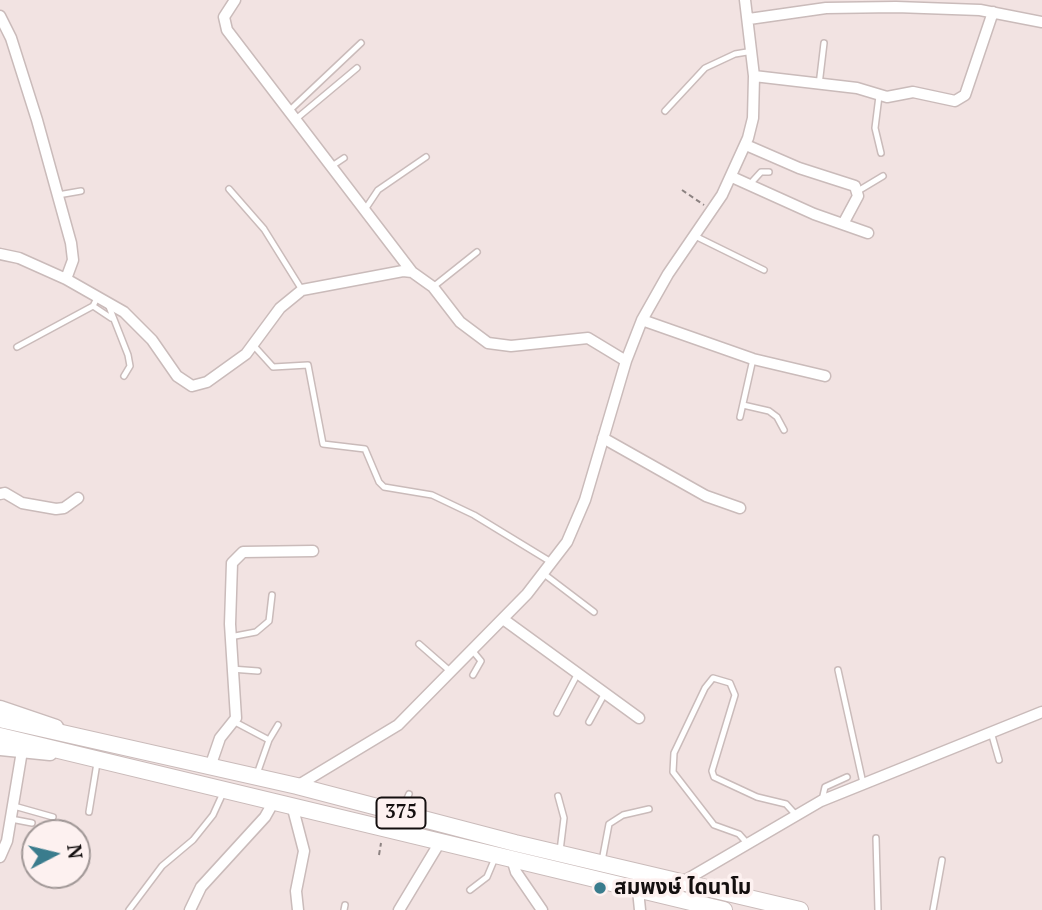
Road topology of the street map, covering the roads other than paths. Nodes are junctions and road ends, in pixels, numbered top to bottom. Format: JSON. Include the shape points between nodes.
{"nodes":[{"id":1,"x":235,"y":0,"type":"edge"},
{"id":2,"x":745,"y":0,"type":"edge"},
{"id":3,"x":0,"y":16,"type":"edge"},
{"id":4,"x":992,"y":18,"type":"junction"},
{"id":5,"x":749,"y":19,"type":"junction"},
{"id":6,"x":1042,"y":22,"type":"edge"},
{"id":7,"x":361,"y":43,"type":"dead end"},
{"id":8,"x":824,"y":43,"type":"dead end"},
{"id":9,"x":753,"y":51,"type":"junction"},
{"id":10,"x":357,"y":68,"type":"dead end"},
{"id":11,"x":754,"y":76,"type":"junction"},
{"id":12,"x":819,"y":85,"type":"junction"},
{"id":13,"x":878,"y":96,"type":"junction"},
{"id":14,"x":665,"y":111,"type":"dead end"},
{"id":15,"x":293,"y":115,"type":"junction"},
{"id":16,"x":746,"y":145,"type":"junction"},
{"id":17,"x":881,"y":153,"type":"dead end"},
{"id":18,"x":426,"y":157,"type":"dead end"},
{"id":19,"x":344,"y":158,"type":"dead end"},
{"id":20,"x":332,"y":166,"type":"junction"},
{"id":21,"x":769,"y":172,"type":"dead end"},
{"id":22,"x":883,"y":176,"type":"dead end"},
{"id":23,"x":732,"y":177,"type":"junction"},
{"id":24,"x":749,"y":185,"type":"junction"},
{"id":25,"x":229,"y":188,"type":"dead end"},
{"id":26,"x":81,"y":191,"type":"dead end"},
{"id":27,"x":858,"y":191,"type":"junction"},
{"id":28,"x":58,"y":195,"type":"junction"},
{"id":29,"x":364,"y":211,"type":"junction"},
{"id":30,"x":843,"y":224,"type":"junction"},
{"id":31,"x":868,"y":233,"type":"dead end"},
{"id":32,"x":695,"y":236,"type":"junction"},
{"id":33,"x":477,"y":252,"type":"dead end"},
{"id":34,"x":0,"y":254,"type":"edge"},
{"id":35,"x":764,"y":270,"type":"dead end"},
{"id":36,"x":412,"y":272,"type":"junction"},
{"id":37,"x":66,"y":278,"type":"junction"},
{"id":38,"x":433,"y":288,"type":"junction"},
{"id":39,"x":302,"y":290,"type":"junction"},
{"id":40,"x":99,"y":301,"type":"junction"},
{"id":41,"x":111,"y":318,"type":"junction"},
{"id":42,"x":642,"y":320,"type":"junction"},
{"id":43,"x":254,"y":346,"type":"junction"},
{"id":44,"x":17,"y":347,"type":"dead end"},
{"id":45,"x":753,"y":359,"type":"junction"},
{"id":46,"x":626,"y":361,"type":"junction"},
{"id":47,"x":124,"y":376,"type":"dead end"},
{"id":48,"x":824,"y":376,"type":"dead end"},
{"id":49,"x":743,"y":405,"type":"junction"},
{"id":50,"x":740,"y":417,"type":"dead end"},
{"id":51,"x":784,"y":430,"type":"dead end"},
{"id":52,"x":603,"y":438,"type":"junction"},
{"id":53,"x":0,"y":494,"type":"edge"},
{"id":54,"x":78,"y":498,"type":"dead end"},
{"id":55,"x":740,"y":508,"type":"dead end"},
{"id":56,"x":313,"y":551,"type":"dead end"},
{"id":57,"x":553,"y":563,"type":"junction"},
{"id":58,"x":544,"y":574,"type":"junction"},
{"id":59,"x":272,"y":595,"type":"dead end"},
{"id":60,"x":594,"y":612,"type":"dead end"},
{"id":61,"x":503,"y":619,"type":"junction"},
{"id":62,"x":230,"y":636,"type":"junction"},
{"id":63,"x":419,"y":644,"type":"dead end"},
{"id":64,"x":472,"y":650,"type":"junction"},
{"id":65,"x":232,"y":669,"type":"junction"},
{"id":66,"x":838,"y":670,"type":"dead end"},
{"id":67,"x":258,"y":671,"type":"dead end"},
{"id":68,"x":451,"y":672,"type":"junction"},
{"id":69,"x":578,"y":673,"type":"junction"},
{"id":70,"x":473,"y":675,"type":"dead end"},
{"id":71,"x":605,"y":693,"type":"junction"},
{"id":72,"x":0,"y":708,"type":"edge"},
{"id":73,"x":1042,"y":712,"type":"edge"},
{"id":74,"x":557,"y":713,"type":"dead end"},
{"id":75,"x":639,"y":718,"type":"dead end"},
{"id":76,"x":0,"y":719,"type":"edge"},
{"id":77,"x":235,"y":722,"type":"junction"},
{"id":78,"x":589,"y":722,"type":"dead end"},
{"id":79,"x":278,"y":725,"type":"dead end"},
{"id":80,"x":991,"y":732,"type":"junction"},
{"id":81,"x":0,"y":736,"type":"edge"},
{"id":82,"x":80,"y":737,"type":"junction"},
{"id":83,"x":269,"y":740,"type":"junction"},
{"id":84,"x":0,"y":748,"type":"edge"},
{"id":85,"x":22,"y":751,"type":"junction"},
{"id":86,"x":65,"y":752,"type":"junction"},
{"id":87,"x":97,"y":760,"type":"junction"},
{"id":88,"x":999,"y":760,"type":"dead end"},
{"id":89,"x":186,"y":762,"type":"junction"},
{"id":90,"x":210,"y":767,"type":"junction"},
{"id":91,"x":256,"y":777,"type":"junction"},
{"id":92,"x":847,"y":777,"type":"dead end"},
{"id":93,"x":183,"y":781,"type":"junction"},
{"id":94,"x":863,"y":784,"type":"junction"},
{"id":95,"x":297,"y":786,"type":"junction"},
{"id":96,"x":224,"y":790,"type":"junction"},
{"id":97,"x":409,"y":794,"type":"dead end"},
{"id":98,"x":558,"y":796,"type":"dead end"},
{"id":99,"x":274,"y":801,"type":"junction"},
{"id":100,"x":821,"y":802,"type":"junction"},
{"id":101,"x":292,"y":805,"type":"junction"},
{"id":102,"x":14,"y":806,"type":"junction"},
{"id":103,"x":649,"y":809,"type":"dead end"},
{"id":104,"x":89,"y":812,"type":"dead end"},
{"id":105,"x":401,"y":813,"type":"junction"},
{"id":106,"x":796,"y":816,"type":"junction"},
{"id":107,"x":53,"y":817,"type":"dead end"},
{"id":108,"x":11,"y":819,"type":"junction"},
{"id":109,"x":21,"y":821,"type":"edge"},
{"id":110,"x":876,"y":838,"type":"dead end"},
{"id":111,"x":440,"y":842,"type":"junction"},
{"id":112,"x":748,"y":844,"type":"junction"},
{"id":113,"x":559,"y":853,"type":"junction"},
{"id":114,"x":0,"y":857,"type":"edge"},
{"id":115,"x":504,"y":857,"type":"junction"},
{"id":116,"x":942,"y":860,"type":"dead end"},
{"id":117,"x":602,"y":863,"type":"junction"},
{"id":118,"x":684,"y":881,"type":"junction"},
{"id":119,"x":470,"y":890,"type":"dead end"},
{"id":120,"x":638,"y":890,"type":"junction"},
{"id":121,"x":129,"y":910,"type":"edge"},
{"id":122,"x":190,"y":910,"type":"edge"},
{"id":123,"x":298,"y":910,"type":"edge"},
{"id":124,"x":400,"y":910,"type":"edge"},
{"id":125,"x":542,"y":910,"type":"edge"},
{"id":126,"x":640,"y":910,"type":"edge"},
{"id":127,"x":724,"y":910,"type":"edge"},
{"id":128,"x":800,"y":910,"type":"edge"},
{"id":129,"x":878,"y":910,"type":"edge"},
{"id":130,"x":933,"y":910,"type":"edge"}],
"edges":[{"from":1,"to":15,"type":"street","via":[[224,17],[227,30]]},
{"from":2,"to":5,"type":"street"},
{"from":3,"to":28,"type":"street"},
{"from":4,"to":5,"type":"street","via":[[852,7]]},
{"from":4,"to":6,"type":"street"},
{"from":4,"to":13,"type":"street","via":[[961,99],[913,92]]},
{"from":5,"to":9,"type":"street"},
{"from":7,"to":15,"type":"lane"},
{"from":8,"to":12,"type":"lane"},
{"from":9,"to":11,"type":"street"},
{"from":9,"to":14,"type":"lane","via":[[705,68]]},
{"from":10,"to":15,"type":"lane"},
{"from":11,"to":12,"type":"street"},
{"from":11,"to":16,"type":"street","via":[[753,118]]},
{"from":12,"to":13,"type":"street","via":[[857,88]]},
{"from":13,"to":17,"type":"lane","via":[[875,128]]},
{"from":15,"to":20,"type":"street"},
{"from":16,"to":23,"type":"street"},
{"from":16,"to":27,"type":"street","via":[[848,183]]},
{"from":18,"to":29,"type":"lane","via":[[378,190]]},
{"from":19,"to":20,"type":"lane"},
{"from":20,"to":29,"type":"street"},
{"from":21,"to":24,"type":"lane","via":[[761,172]]},
{"from":22,"to":27,"type":"lane"},
{"from":23,"to":24,"type":"street"},
{"from":23,"to":32,"type":"street"},
{"from":24,"to":30,"type":"street"},
{"from":25,"to":39,"type":"lane","via":[[264,229]]},
{"from":26,"to":28,"type":"lane"},
{"from":27,"to":30,"type":"street"},
{"from":28,"to":37,"type":"street","via":[[73,250]]},
{"from":29,"to":36,"type":"street"},
{"from":30,"to":31,"type":"street"},
{"from":32,"to":35,"type":"lane"},
{"from":32,"to":42,"type":"street"},
{"from":33,"to":38,"type":"lane"},
{"from":34,"to":37,"type":"street"},
{"from":36,"to":38,"type":"street"},
{"from":36,"to":39,"type":"street","via":[[390,272]]},
{"from":37,"to":40,"type":"street"},
{"from":38,"to":46,"type":"street","via":[[460,322],[488,343],[511,346],[588,338]]},
{"from":39,"to":43,"type":"street","via":[[280,308]]},
{"from":40,"to":41,"type":"lane"},
{"from":40,"to":41,"type":"lane"},
{"from":40,"to":43,"type":"street","via":[[139,324],[177,376],[192,386],[207,382]]},
{"from":40,"to":44,"type":"lane"},
{"from":41,"to":47,"type":"lane","via":[[130,361]]},
{"from":42,"to":45,"type":"street"},
{"from":42,"to":46,"type":"street"},
{"from":43,"to":57,"type":"lane","via":[[273,367],[308,365],[323,444],[365,449],[384,487],[432,495]]},
{"from":45,"to":48,"type":"street"},
{"from":45,"to":49,"type":"lane"},
{"from":46,"to":52,"type":"street"},
{"from":49,"to":50,"type":"lane"},
{"from":49,"to":51,"type":"lane","via":[[769,411]]},
{"from":52,"to":55,"type":"street","via":[[706,496]]},
{"from":52,"to":57,"type":"street","via":[[577,523]]},
{"from":53,"to":54,"type":"street","via":[[56,509]]},
{"from":56,"to":62,"type":"street","via":[[238,554],[232,563]]},
{"from":57,"to":58,"type":"street"},
{"from":58,"to":60,"type":"lane"},
{"from":58,"to":61,"type":"street"},
{"from":59,"to":62,"type":"lane","via":[[269,621],[256,632]]},
{"from":61,"to":64,"type":"street"},
{"from":61,"to":69,"type":"street"},
{"from":62,"to":65,"type":"street"},
{"from":63,"to":68,"type":"lane"},
{"from":64,"to":68,"type":"street"},
{"from":64,"to":70,"type":"lane","via":[[481,661]]},
{"from":65,"to":67,"type":"lane"},
{"from":65,"to":77,"type":"street"},
{"from":66,"to":94,"type":"lane"},
{"from":68,"to":95,"type":"street","via":[[374,743]]},
{"from":69,"to":71,"type":"street"},
{"from":69,"to":74,"type":"lane"},
{"from":71,"to":75,"type":"street"},
{"from":71,"to":78,"type":"lane"},
{"from":72,"to":82,"type":"main road","number":"375"},
{"from":73,"to":80,"type":"street"},
{"from":76,"to":82,"type":"main road","number":"375"},
{"from":77,"to":83,"type":"lane"},
{"from":77,"to":90,"type":"street","via":[[220,738]]},
{"from":79,"to":83,"type":"lane"},
{"from":80,"to":88,"type":"lane"},
{"from":80,"to":94,"type":"street"},
{"from":81,"to":86,"type":"main road","number":"375"},
{"from":82,"to":89,"type":"main road","number":"375"},
{"from":83,"to":91,"type":"lane"},
{"from":84,"to":85,"type":"main road","number":"375"},
{"from":85,"to":86,"type":"main road","number":"375"},
{"from":85,"to":102,"type":"street"},
{"from":86,"to":87,"type":"main road","number":"375"},
{"from":87,"to":93,"type":"main road","number":"375"},
{"from":87,"to":104,"type":"lane"},
{"from":89,"to":90,"type":"main road","number":"375"},
{"from":89,"to":93,"type":"main road"},
{"from":90,"to":91,"type":"main road","number":"375"},
{"from":91,"to":95,"type":"main road","number":"375"},
{"from":92,"to":100,"type":"lane","via":[[825,787]]},
{"from":93,"to":96,"type":"main road","number":"375"},
{"from":94,"to":100,"type":"street"},
{"from":95,"to":105,"type":"main road","number":"375"},
{"from":96,"to":99,"type":"main road","number":"375"},
{"from":96,"to":121,"type":"lane","via":[[213,815],[193,841],[162,866]]},
{"from":97,"to":105,"type":"lane"},
{"from":98,"to":113,"type":"lane","via":[[564,818]]},
{"from":99,"to":101,"type":"main road","number":"375"},
{"from":99,"to":122,"type":"street","via":[[201,887]]},
{"from":100,"to":106,"type":"street"},
{"from":101,"to":111,"type":"main road","number":"375"},
{"from":101,"to":123,"type":"street","via":[[304,851],[296,891]]},
{"from":102,"to":107,"type":"lane"},
{"from":102,"to":108,"type":"street"},
{"from":103,"to":117,"type":"lane","via":[[623,815],[609,824]]},
{"from":105,"to":113,"type":"main road","number":"375"},
{"from":106,"to":112,"type":"street"},
{"from":106,"to":112,"type":"lane","via":[[786,804],[757,797],[714,777],[735,695],[730,683],[713,678],[674,753],[673,772],[714,825],[739,834]]},
{"from":108,"to":109,"type":"lane"},
{"from":108,"to":114,"type":"street"},
{"from":110,"to":129,"type":"lane"},
{"from":111,"to":115,"type":"main road","number":"375"},
{"from":111,"to":124,"type":"street"},
{"from":112,"to":118,"type":"street"},
{"from":113,"to":117,"type":"main road","number":"375"},
{"from":115,"to":119,"type":"lane"},
{"from":115,"to":120,"type":"main road","number":"375"},
{"from":115,"to":125,"type":"street"},
{"from":116,"to":130,"type":"lane"},
{"from":117,"to":118,"type":"main road","number":"375"},
{"from":118,"to":128,"type":"main road","number":"375"},
{"from":120,"to":126,"type":"street"},
{"from":120,"to":127,"type":"main road","number":"375"}]}
